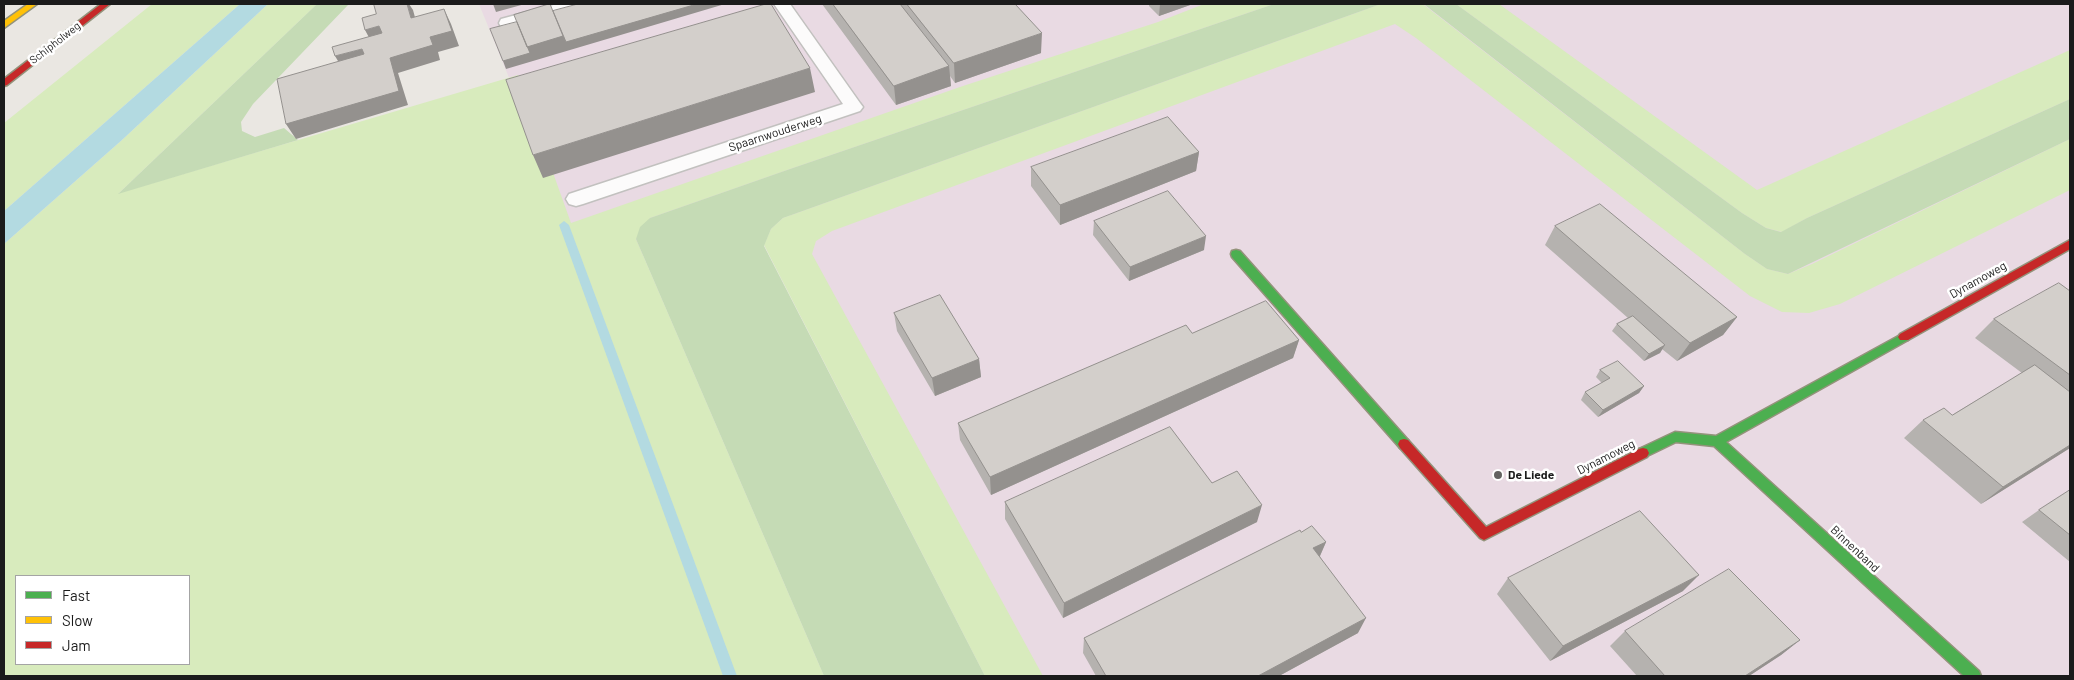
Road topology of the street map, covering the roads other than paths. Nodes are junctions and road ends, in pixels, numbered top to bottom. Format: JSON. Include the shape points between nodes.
{"nodes":[{"id":1,"x":33,"y":4,"type":"edge"},
{"id":2,"x":106,"y":4,"type":"edge"},
{"id":3,"x":574,"y":4,"type":"edge"},
{"id":4,"x":782,"y":4,"type":"edge"},
{"id":5,"x":507,"y":23,"type":"edge"},
{"id":6,"x":4,"y":26,"type":"edge"},
{"id":7,"x":4,"y":83,"type":"edge"},
{"id":8,"x":576,"y":199,"type":"dead end"},
{"id":9,"x":2070,"y":244,"type":"edge"},
{"id":10,"x":1236,"y":254,"type":"dead end"},
{"id":11,"x":1717,"y":441,"type":"junction"},
{"id":12,"x":1974,"y":676,"type":"edge"}],
"edges":[{"from":1,"to":6,"type":"main road"},
{"from":2,"to":7,"type":"main road","name":"Schipholweg"},
{"from":3,"to":5,"type":"lane"},
{"from":4,"to":8,"type":"lane","name":"Spaarnwouderweg","via":[[854,107]]},
{"from":9,"to":11,"type":"main road","name":"Dynamoweg"},
{"from":10,"to":11,"type":"main road","name":"Dynamoweg","via":[[1484,534],[1675,436]]},
{"from":11,"to":12,"type":"main road","name":"Binnenband"}]}
